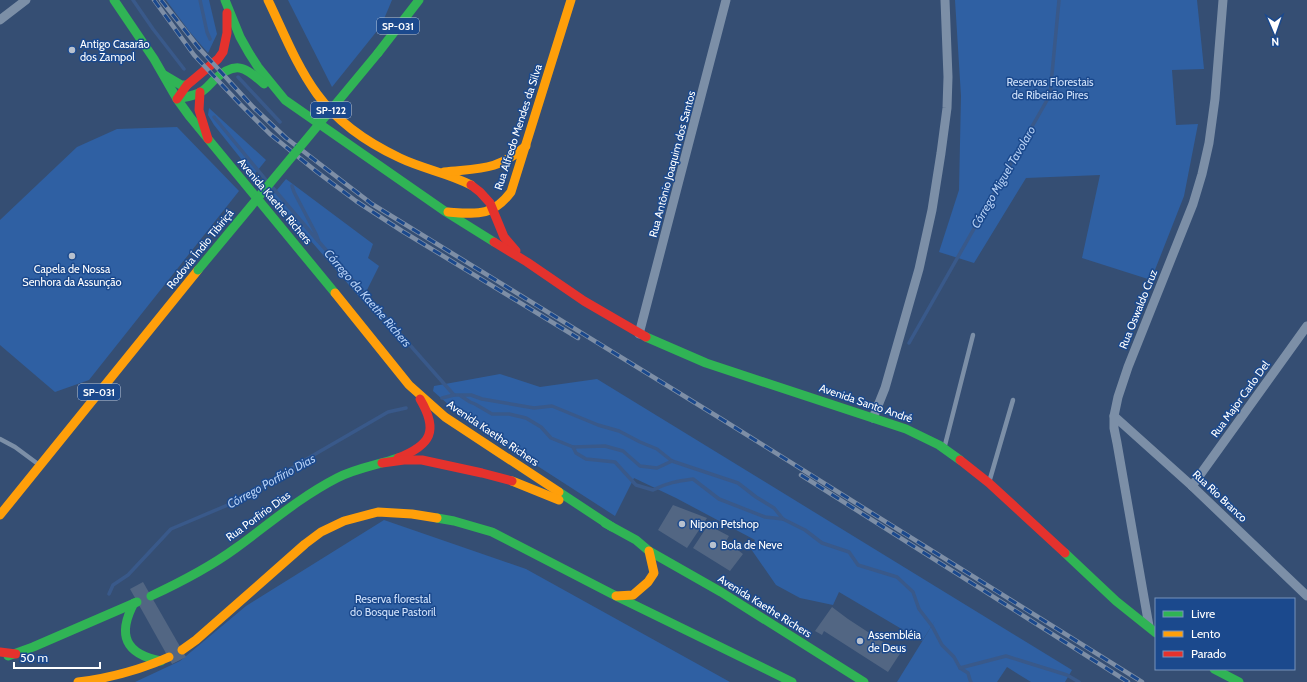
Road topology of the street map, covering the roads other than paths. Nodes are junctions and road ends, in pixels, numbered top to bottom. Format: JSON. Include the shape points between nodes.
{"nodes":[{"id":1,"x":26,"y":0,"type":"edge"},
{"id":2,"x":114,"y":0,"type":"edge"},
{"id":3,"x":268,"y":0,"type":"edge"},
{"id":4,"x":419,"y":0,"type":"edge"},
{"id":5,"x":571,"y":0,"type":"edge"},
{"id":6,"x":726,"y":0,"type":"edge"},
{"id":7,"x":945,"y":0,"type":"edge"},
{"id":8,"x":1223,"y":0,"type":"edge"},
{"id":9,"x":226,"y":3,"type":"edge"},
{"id":10,"x":0,"y":20,"type":"edge"},
{"id":11,"x":164,"y":75,"type":"junction"},
{"id":12,"x":187,"y":85,"type":"junction"},
{"id":13,"x":200,"y":92,"type":"junction"},
{"id":14,"x":177,"y":99,"type":"junction"},
{"id":15,"x":285,"y":100,"type":"junction"},
{"id":16,"x":208,"y":139,"type":"junction"},
{"id":17,"x":526,"y":146,"type":"junction"},
{"id":18,"x":439,"y":172,"type":"junction"},
{"id":19,"x":469,"y":185,"type":"junction"},
{"id":20,"x":471,"y":197,"type":"dead end"},
{"id":21,"x":466,"y":206,"type":"dead end"},
{"id":22,"x":495,"y":210,"type":"junction"},
{"id":23,"x":446,"y":212,"type":"junction"},
{"id":24,"x":527,"y":262,"type":"junction"},
{"id":25,"x":1307,"y":326,"type":"edge"},
{"id":26,"x":639,"y":334,"type":"junction"},
{"id":27,"x":973,"y":335,"type":"dead end"},
{"id":28,"x":409,"y":385,"type":"junction"},
{"id":29,"x":1013,"y":400,"type":"dead end"},
{"id":30,"x":1114,"y":416,"type":"junction"},
{"id":31,"x":872,"y":418,"type":"junction"},
{"id":32,"x":0,"y":439,"type":"edge"},
{"id":33,"x":944,"y":448,"type":"junction"},
{"id":34,"x":382,"y":463,"type":"junction"},
{"id":35,"x":41,"y":466,"type":"junction"},
{"id":36,"x":989,"y":483,"type":"junction"},
{"id":37,"x":1192,"y":486,"type":"junction"},
{"id":38,"x":0,"y":515,"type":"edge"},
{"id":39,"x":612,"y":527,"type":"junction"},
{"id":40,"x":649,"y":551,"type":"junction"},
{"id":41,"x":151,"y":596,"type":"dead end"},
{"id":42,"x":616,"y":596,"type":"junction"},
{"id":43,"x":1307,"y":596,"type":"edge"},
{"id":44,"x":1153,"y":631,"type":"edge"},
{"id":45,"x":182,"y":650,"type":"dead end"},
{"id":46,"x":0,"y":652,"type":"edge"},
{"id":47,"x":16,"y":654,"type":"junction"},
{"id":48,"x":0,"y":658,"type":"edge"},
{"id":49,"x":1216,"y":670,"type":"edge"},
{"id":50,"x":78,"y":682,"type":"edge"},
{"id":51,"x":792,"y":682,"type":"edge"},
{"id":52,"x":864,"y":682,"type":"edge"},
{"id":53,"x":1239,"y":682,"type":"edge"}],
"edges":[{"from":1,"to":10,"type":"street"},
{"from":2,"to":11,"type":"main road","name":"Avenida Kaethe Richers"},
{"from":3,"to":18,"type":"main road","number":"SP-122","via":[[305,74],[330,109],[348,126],[385,151]]},
{"from":4,"to":35,"type":"main road","name":"Rodovia Índio Tibiriçá","number":"SP-031","bridge":true},
{"from":5,"to":17,"type":"main road","name":"Rua Alfredo Mendes da Silva"},
{"from":6,"to":26,"type":"street","name":"Rua Antônio Joaquim dos Santos"},
{"from":7,"to":31,"type":"street","via":[[947,108],[933,203],[917,276],[884,388]]},
{"from":8,"to":30,"type":"street","name":"Rua Oswaldo Cruz","via":[[1215,99],[1202,174],[1193,204],[1128,367]]},
{"from":9,"to":12,"type":"main road","via":[[228,33],[223,52]]},
{"from":9,"to":15,"type":"main road","number":"SP-122","via":[[258,67]]},
{"from":11,"to":12,"type":"main road","via":[[174,82]]},
{"from":11,"to":14,"type":"main road","name":"Avenida Kaethe Richers"},
{"from":12,"to":14,"type":"main road"},
{"from":13,"to":14,"type":"main road"},
{"from":13,"to":15,"type":"main road","via":[[226,71],[240,67]]},
{"from":13,"to":16,"type":"main road","via":[[197,106]]},
{"from":14,"to":16,"type":"main road","name":"Avenida Kaethe Richers"},
{"from":15,"to":23,"type":"main road","number":"SP-122"},
{"from":16,"to":28,"type":"main road","name":"Avenida Kaethe Richers"},
{"from":17,"to":18,"type":"main road","via":[[498,165]]},
{"from":17,"to":22,"type":"main road","name":"Rua Alfredo Mendes da Silva","via":[[511,192]]},
{"from":18,"to":19,"type":"main road","number":"SP-122","via":[[458,178]]},
{"from":19,"to":20,"type":"main road"},
{"from":19,"to":22,"type":"main road","number":"SP-122"},
{"from":21,"to":23,"type":"main road"},
{"from":22,"to":23,"type":"main road","via":[[476,213]]},
{"from":22,"to":24,"type":"main road","name":"Avenida Santo André","via":[[504,237]]},
{"from":23,"to":24,"type":"main road","name":"Avenida Santo André"},
{"from":24,"to":26,"type":"main road","name":"Avenida Santo André"},
{"from":25,"to":37,"type":"street","name":"Rua Major Carlo Del"},
{"from":26,"to":31,"type":"main road","name":"Avenida Santo André","via":[[706,363]]},
{"from":27,"to":33,"type":"lane"},
{"from":28,"to":34,"type":"main road","via":[[429,415],[430,433],[419,448]]},
{"from":28,"to":39,"type":"main road","name":"Avenida Kaethe Richers","via":[[445,417]]},
{"from":29,"to":36,"type":"lane"},
{"from":30,"to":37,"type":"street","name":"Rua Rio Branco"},
{"from":30,"to":44,"type":"street","name":"Rua Oswaldo Cruz","via":[[1115,435]]},
{"from":31,"to":33,"type":"main road","name":"Avenida Santo André","via":[[906,429]]},
{"from":32,"to":35,"type":"lane"},
{"from":33,"to":36,"type":"main road","name":"Avenida Santo André"},
{"from":34,"to":39,"type":"main road","name":"Avenida Kaethe Richers","via":[[422,460],[508,480],[545,494]]},
{"from":34,"to":41,"type":"main road","name":"Rua Porfirio Dias","via":[[333,480],[309,494],[221,559]]},
{"from":35,"to":38,"type":"main road","name":"Rodovia Índio Tibiriçá","number":"SP-031"},
{"from":36,"to":44,"type":"main road","name":"Avenida Santo André","via":[[1116,601]]},
{"from":37,"to":43,"type":"street","name":"Rua Rio Branco"},
{"from":39,"to":40,"type":"main road","name":"Avenida Kaethe Richers","via":[[636,540]]},
{"from":40,"to":42,"type":"main road","via":[[654,573],[648,582],[633,595]]},
{"from":40,"to":52,"type":"main road","name":"Avenida Kaethe Richers","via":[[721,592]]},
{"from":42,"to":45,"type":"main road","via":[[492,532],[454,521],[412,514],[378,512],[344,521],[321,532]]},
{"from":42,"to":51,"type":"main road"},
{"from":46,"to":47,"type":"main road"},
{"from":47,"to":48,"type":"main road"},
{"from":47,"to":50,"type":"main road","via":[[135,603],[127,613],[124,624],[125,636],[130,647],[150,660],[165,659],[138,670]]},
{"from":49,"to":53,"type":"main road"}]}
